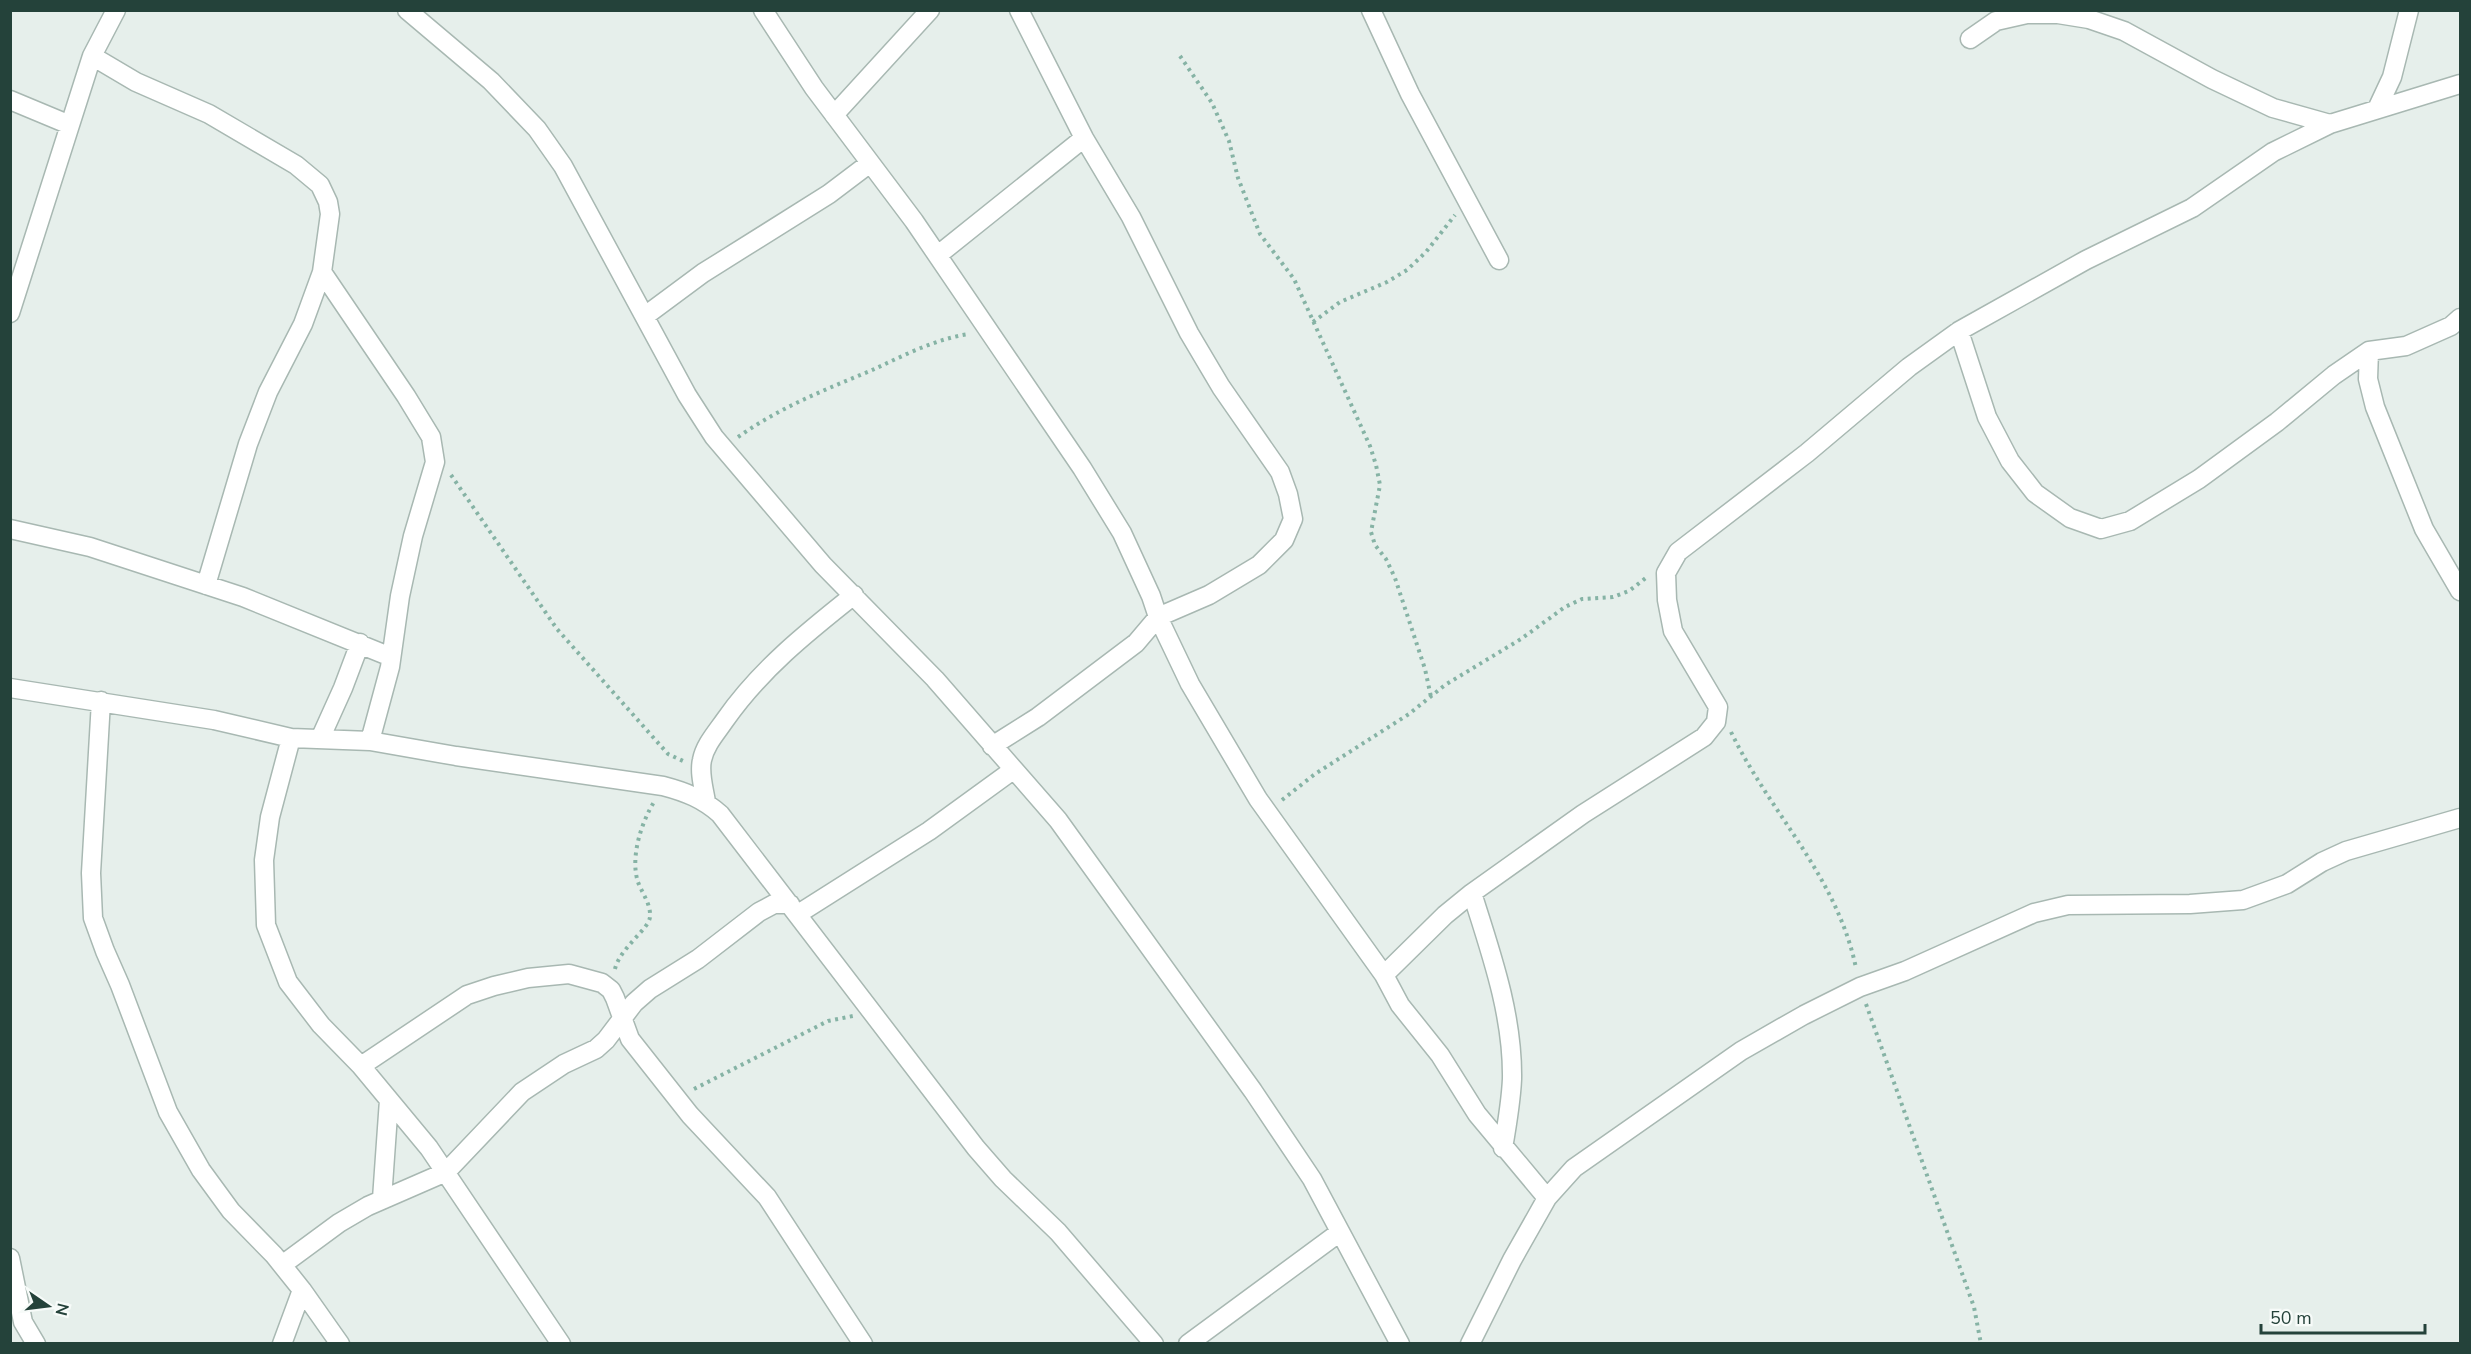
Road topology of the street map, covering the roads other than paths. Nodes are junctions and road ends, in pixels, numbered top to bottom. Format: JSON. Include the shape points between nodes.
{"nodes":[{"id":1,"x":116,"y":10,"type":"edge"},
{"id":2,"x":407,"y":10,"type":"edge"},
{"id":3,"x":763,"y":10,"type":"edge"},
{"id":4,"x":930,"y":10,"type":"edge"},
{"id":5,"x":1019,"y":10,"type":"edge"},
{"id":6,"x":1371,"y":10,"type":"edge"},
{"id":7,"x":2409,"y":10,"type":"edge"},
{"id":8,"x":1970,"y":39,"type":"dead end"},
{"id":9,"x":92,"y":56,"type":"junction"},
{"id":10,"x":2460,"y":84,"type":"edge"},
{"id":11,"x":10,"y":100,"type":"edge"},
{"id":12,"x":2377,"y":109,"type":"junction"},
{"id":13,"x":834,"y":115,"type":"junction"},
{"id":14,"x":70,"y":124,"type":"junction"},
{"id":15,"x":2330,"y":124,"type":"junction"},
{"id":16,"x":1084,"y":138,"type":"junction"},
{"id":17,"x":870,"y":163,"type":"junction"},
{"id":18,"x":938,"y":255,"type":"junction"},
{"id":19,"x":1499,"y":260,"type":"dead end"},
{"id":20,"x":322,"y":272,"type":"junction"},
{"id":21,"x":10,"y":313,"type":"edge"},
{"id":22,"x":645,"y":316,"type":"junction"},
{"id":23,"x":2460,"y":318,"type":"edge"},
{"id":24,"x":1959,"y":331,"type":"junction"},
{"id":25,"x":2369,"y":351,"type":"junction"},
{"id":26,"x":10,"y":529,"type":"edge"},
{"id":27,"x":206,"y":585,"type":"junction"},
{"id":28,"x":2460,"y":591,"type":"edge"},
{"id":29,"x":854,"y":595,"type":"junction"},
{"id":30,"x":1158,"y":617,"type":"junction"},
{"id":31,"x":360,"y":643,"type":"junction"},
{"id":32,"x":391,"y":657,"type":"junction"},
{"id":33,"x":10,"y":688,"type":"edge"},
{"id":34,"x":101,"y":701,"type":"junction"},
{"id":35,"x":291,"y":738,"type":"junction"},
{"id":36,"x":320,"y":739,"type":"junction"},
{"id":37,"x":370,"y":741,"type":"junction"},
{"id":38,"x":992,"y":746,"type":"junction"},
{"id":39,"x":1013,"y":770,"type":"junction"},
{"id":40,"x":706,"y":802,"type":"junction"},
{"id":41,"x":2460,"y":818,"type":"edge"},
{"id":42,"x":1472,"y":893,"type":"junction"},
{"id":43,"x":794,"y":909,"type":"junction"},
{"id":44,"x":1384,"y":975,"type":"junction"},
{"id":45,"x":622,"y":1018,"type":"junction"},
{"id":46,"x":361,"y":1066,"type":"junction"},
{"id":47,"x":389,"y":1100,"type":"junction"},
{"id":48,"x":1503,"y":1148,"type":"junction"},
{"id":49,"x":446,"y":1172,"type":"junction"},
{"id":50,"x":1547,"y":1198,"type":"junction"},
{"id":51,"x":382,"y":1199,"type":"junction"},
{"id":52,"x":1340,"y":1232,"type":"junction"},
{"id":53,"x":10,"y":1258,"type":"edge"},
{"id":54,"x":282,"y":1265,"type":"junction"},
{"id":55,"x":302,"y":1290,"type":"junction"},
{"id":56,"x":36,"y":1344,"type":"edge"},
{"id":57,"x":282,"y":1344,"type":"edge"},
{"id":58,"x":340,"y":1344,"type":"edge"},
{"id":59,"x":561,"y":1344,"type":"edge"},
{"id":60,"x":863,"y":1344,"type":"edge"},
{"id":61,"x":1154,"y":1344,"type":"edge"},
{"id":62,"x":1188,"y":1344,"type":"edge"},
{"id":63,"x":1400,"y":1344,"type":"edge"},
{"id":64,"x":1470,"y":1344,"type":"edge"}],
"edges":[{"from":1,"to":9,"type":"street"},
{"from":2,"to":22,"type":"street","via":[[491,81],[537,129],[564,166]]},
{"from":3,"to":13,"type":"street"},
{"from":4,"to":13,"type":"street"},
{"from":5,"to":16,"type":"street"},
{"from":6,"to":19,"type":"street","via":[[1410,94]]},
{"from":7,"to":12,"type":"street","via":[[2392,77]]},
{"from":8,"to":15,"type":"street","via":[[1996,21],[2028,14],[2089,19],[2124,31],[2273,108]]},
{"from":9,"to":14,"type":"street"},
{"from":9,"to":20,"type":"street","via":[[136,82],[228,125],[296,165],[320,185],[330,214]]},
{"from":10,"to":12,"type":"street"},
{"from":11,"to":14,"type":"street"},
{"from":12,"to":15,"type":"street"},
{"from":13,"to":17,"type":"street"},
{"from":14,"to":21,"type":"street"},
{"from":15,"to":24,"type":"street","via":[[2273,152],[2192,208],[2086,260]]},
{"from":16,"to":18,"type":"street"},
{"from":16,"to":30,"type":"street","via":[[1131,217],[1189,333],[1280,472],[1293,519],[1284,540],[1259,565],[1209,595]]},
{"from":17,"to":18,"type":"street"},
{"from":17,"to":22,"type":"street"},
{"from":18,"to":30,"type":"street","via":[[1122,533]]},
{"from":20,"to":27,"type":"street","via":[[303,324],[268,392],[248,444]]},
{"from":20,"to":32,"type":"street","via":[[431,437],[434,458],[400,596]]},
{"from":22,"to":29,"type":"street","via":[[687,395],[723,447],[823,565]]},
{"from":23,"to":25,"type":"street","via":[[2451,326],[2406,345]]},
{"from":24,"to":25,"type":"street","via":[[1987,417],[2010,461],[2035,493],[2070,518],[2101,529],[2130,521],[2199,479]]},
{"from":24,"to":42,"type":"street","via":[[1678,552],[1666,573],[1673,631],[1718,707],[1716,722],[1704,736],[1583,814]]},
{"from":25,"to":28,"type":"street","via":[[2368,379],[2375,407],[2424,529]]},
{"from":26,"to":27,"type":"street","via":[[90,547]]},
{"from":27,"to":31,"type":"street"},
{"from":29,"to":38,"type":"street"},
{"from":29,"to":40,"type":"street","via":[[758,677],[708,744],[701,762]]},
{"from":30,"to":38,"type":"street","via":[[1136,643],[1038,717]]},
{"from":30,"to":44,"type":"street","via":[[1190,684],[1268,812]]},
{"from":31,"to":32,"type":"street"},
{"from":31,"to":36,"type":"street"},
{"from":32,"to":37,"type":"street"},
{"from":33,"to":34,"type":"street"},
{"from":34,"to":35,"type":"street"},
{"from":34,"to":54,"type":"street","via":[[91,873],[93,918],[168,1112],[201,1170],[231,1211]]},
{"from":35,"to":36,"type":"street"},
{"from":35,"to":46,"type":"street","via":[[270,817],[264,860],[266,925],[288,982],[321,1025]]},
{"from":36,"to":37,"type":"street"},
{"from":37,"to":40,"type":"street","via":[[663,786]]},
{"from":38,"to":39,"type":"street"},
{"from":39,"to":43,"type":"street","via":[[929,831]]},
{"from":39,"to":52,"type":"street","via":[[1058,820],[1253,1091],[1312,1179]]},
{"from":40,"to":43,"type":"street","via":[[720,814]]},
{"from":41,"to":50,"type":"street","via":[[2346,851],[2287,884],[2243,900],[2068,905],[2034,913],[1860,987],[1741,1051],[1574,1168]]},
{"from":42,"to":44,"type":"street"},
{"from":42,"to":48,"type":"street","via":[[1502,996],[1511,1050],[1512,1080]]},
{"from":43,"to":45,"type":"street","via":[[774,904],[759,912],[698,959],[650,989]]},
{"from":43,"to":61,"type":"street","via":[[976,1148],[1058,1232]]},
{"from":44,"to":48,"type":"street","via":[[1400,1005],[1440,1055]]},
{"from":45,"to":46,"type":"street","via":[[611,990],[592,979],[569,974],[528,978],[466,995]]},
{"from":45,"to":49,"type":"street","via":[[596,1049],[564,1064],[522,1092]]},
{"from":45,"to":60,"type":"street","via":[[630,1039],[678,1099],[767,1197]]},
{"from":46,"to":47,"type":"street"},
{"from":47,"to":49,"type":"street"},
{"from":47,"to":51,"type":"street"},
{"from":48,"to":50,"type":"street"},
{"from":49,"to":51,"type":"street"},
{"from":49,"to":59,"type":"street"},
{"from":50,"to":64,"type":"street"},
{"from":51,"to":54,"type":"street","via":[[339,1223]]},
{"from":52,"to":62,"type":"street"},
{"from":52,"to":63,"type":"street"},
{"from":53,"to":56,"type":"street","via":[[23,1322]]},
{"from":54,"to":55,"type":"street"},
{"from":55,"to":57,"type":"street"},
{"from":55,"to":58,"type":"street"}]}
